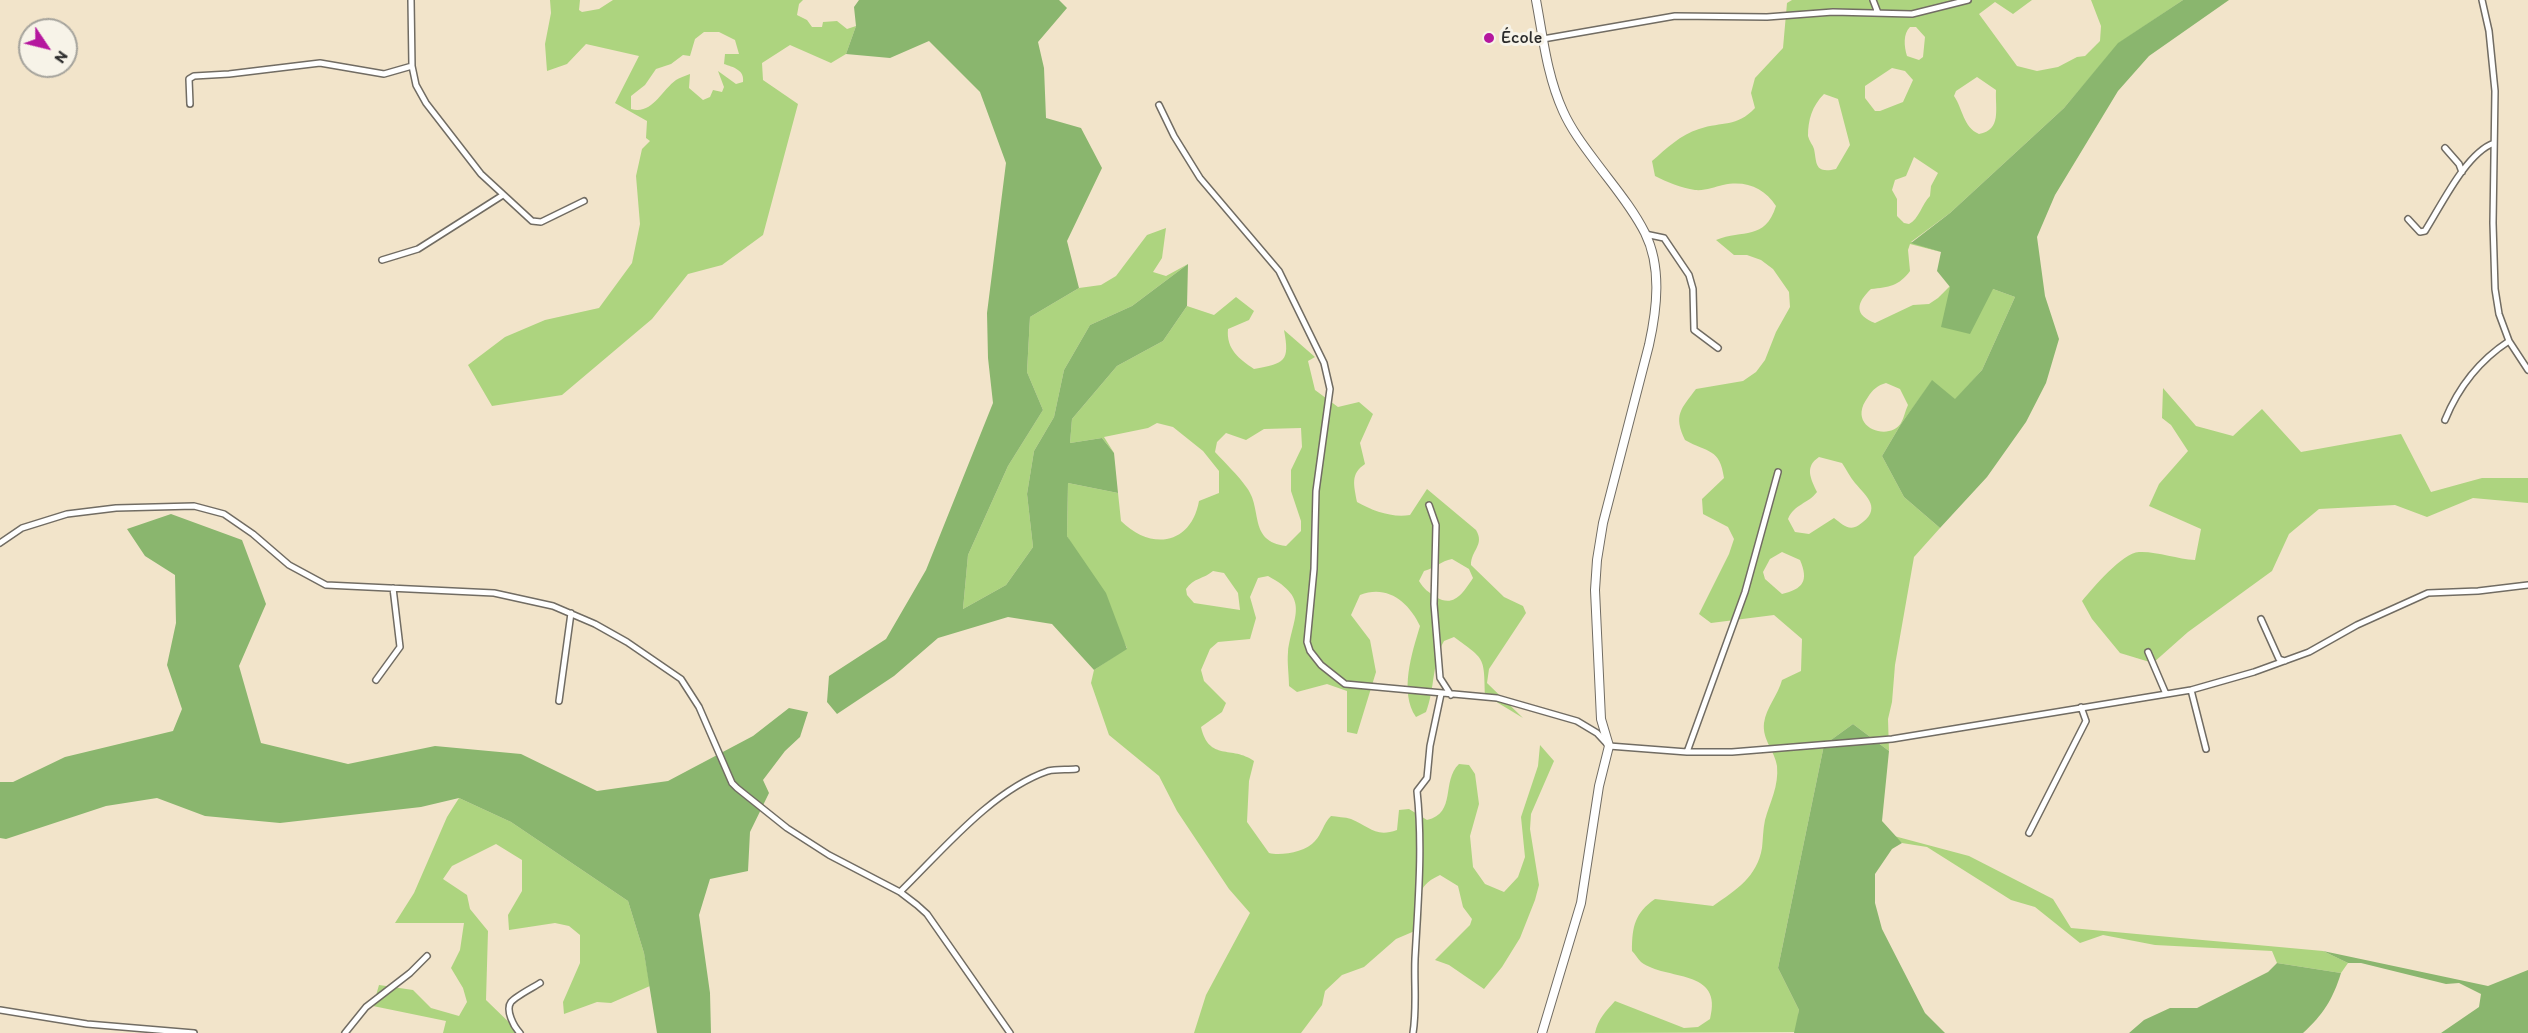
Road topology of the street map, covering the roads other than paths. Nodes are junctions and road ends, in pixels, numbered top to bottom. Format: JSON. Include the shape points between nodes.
{"nodes":[{"id":1,"x":411,"y":0,"type":"edge"},
{"id":2,"x":1536,"y":0,"type":"edge"},
{"id":3,"x":1874,"y":0,"type":"edge"},
{"id":4,"x":1968,"y":0,"type":"edge"},
{"id":5,"x":2482,"y":0,"type":"edge"},
{"id":6,"x":2488,"y":0,"type":"edge"},
{"id":7,"x":2486,"y":7,"type":"junction"},
{"id":8,"x":1878,"y":13,"type":"junction"},
{"id":9,"x":1543,"y":39,"type":"junction"},
{"id":10,"x":412,"y":66,"type":"junction"},
{"id":11,"x":190,"y":104,"type":"dead end"},
{"id":12,"x":1160,"y":105,"type":"dead end"},
{"id":13,"x":2494,"y":143,"type":"junction"},
{"id":14,"x":2445,"y":148,"type":"dead end"},
{"id":15,"x":2462,"y":172,"type":"junction"},
{"id":16,"x":503,"y":195,"type":"junction"},
{"id":17,"x":584,"y":201,"type":"dead end"},
{"id":18,"x":2408,"y":219,"type":"dead end"},
{"id":19,"x":1645,"y":234,"type":"junction"},
{"id":20,"x":382,"y":260,"type":"dead end"},
{"id":21,"x":2509,"y":341,"type":"junction"},
{"id":22,"x":1718,"y":348,"type":"dead end"},
{"id":23,"x":2528,"y":370,"type":"edge"},
{"id":24,"x":2445,"y":420,"type":"dead end"},
{"id":25,"x":1778,"y":472,"type":"dead end"},
{"id":26,"x":1429,"y":505,"type":"dead end"},
{"id":27,"x":0,"y":543,"type":"edge"},
{"id":28,"x":2528,"y":585,"type":"edge"},
{"id":29,"x":393,"y":588,"type":"junction"},
{"id":30,"x":571,"y":613,"type":"junction"},
{"id":31,"x":2261,"y":619,"type":"dead end"},
{"id":32,"x":2148,"y":652,"type":"dead end"},
{"id":33,"x":2285,"y":662,"type":"junction"},
{"id":34,"x":376,"y":681,"type":"dead end"},
{"id":35,"x":2191,"y":690,"type":"junction"},
{"id":36,"x":1441,"y":694,"type":"junction"},
{"id":37,"x":2166,"y":694,"type":"junction"},
{"id":38,"x":1451,"y":695,"type":"junction"},
{"id":39,"x":559,"y":701,"type":"dead end"},
{"id":40,"x":2081,"y":707,"type":"junction"},
{"id":41,"x":1609,"y":746,"type":"junction"},
{"id":42,"x":2206,"y":749,"type":"dead end"},
{"id":43,"x":1687,"y":752,"type":"junction"},
{"id":44,"x":1076,"y":769,"type":"dead end"},
{"id":45,"x":2029,"y":833,"type":"dead end"},
{"id":46,"x":900,"y":892,"type":"junction"},
{"id":47,"x":427,"y":956,"type":"dead end"},
{"id":48,"x":540,"y":982,"type":"dead end"},
{"id":49,"x":0,"y":1010,"type":"edge"},
{"id":50,"x":194,"y":1033,"type":"edge"},
{"id":51,"x":345,"y":1033,"type":"edge"},
{"id":52,"x":520,"y":1033,"type":"edge"},
{"id":53,"x":1010,"y":1033,"type":"edge"},
{"id":54,"x":1413,"y":1033,"type":"edge"},
{"id":55,"x":1542,"y":1033,"type":"edge"}],
"edges":[{"from":1,"to":10,"type":"street"},
{"from":2,"to":9,"type":"main road"},
{"from":3,"to":8,"type":"street"},
{"from":4,"to":8,"type":"street","via":[[1918,13]]},
{"from":5,"to":7,"type":"street"},
{"from":6,"to":7,"type":"street"},
{"from":7,"to":13,"type":"street","via":[[2495,91]]},
{"from":8,"to":9,"type":"street","via":[[1676,16]]},
{"from":9,"to":19,"type":"main road","via":[[1552,83],[1565,116]]},
{"from":10,"to":11,"type":"street","via":[[384,74],[320,63],[194,76],[189,79]]},
{"from":10,"to":16,"type":"street","via":[[426,103],[481,174]]},
{"from":12,"to":36,"type":"street","via":[[1200,178],[1279,271],[1324,363],[1330,389],[1316,491],[1314,569],[1307,631],[1310,651],[1345,684]]},
{"from":13,"to":15,"type":"street","via":[[2485,146]]},
{"from":13,"to":21,"type":"street","via":[[2494,279],[2499,314]]},
{"from":14,"to":15,"type":"street"},
{"from":15,"to":18,"type":"street","via":[[2425,231],[2420,232]]},
{"from":16,"to":17,"type":"street","via":[[537,222]]},
{"from":16,"to":20,"type":"street","via":[[418,249]]},
{"from":19,"to":22,"type":"street","via":[[1659,235],[1669,243],[1692,282],[1694,330]]},
{"from":19,"to":41,"type":"main road","via":[[1655,274],[1655,317],[1597,560],[1601,719]]},
{"from":21,"to":23,"type":"street"},
{"from":21,"to":24,"type":"street","via":[[2472,373]]},
{"from":25,"to":43,"type":"street","via":[[1745,592]]},
{"from":26,"to":38,"type":"street","via":[[1436,525],[1434,604],[1440,678]]},
{"from":27,"to":29,"type":"street","via":[[22,528],[60,515],[116,508],[194,506],[224,514],[317,582],[338,587]]},
{"from":28,"to":33,"type":"street","via":[[2428,593]]},
{"from":29,"to":30,"type":"street","via":[[494,593]]},
{"from":29,"to":34,"type":"street","via":[[400,647]]},
{"from":30,"to":39,"type":"street"},
{"from":30,"to":46,"type":"street","via":[[627,642],[681,679],[692,693],[737,788],[812,844]]},
{"from":31,"to":33,"type":"street","via":[[2278,659]]},
{"from":32,"to":37,"type":"street"},
{"from":33,"to":35,"type":"street"},
{"from":35,"to":37,"type":"street"},
{"from":35,"to":42,"type":"street"},
{"from":36,"to":38,"type":"street"},
{"from":36,"to":54,"type":"street","via":[[1427,778],[1417,791],[1421,834]]},
{"from":37,"to":40,"type":"street"},
{"from":38,"to":41,"type":"street","via":[[1497,698],[1577,721]]},
{"from":40,"to":43,"type":"street","via":[[1892,739],[1763,752]]},
{"from":40,"to":45,"type":"street","via":[[2086,721]]},
{"from":41,"to":43,"type":"street"},
{"from":41,"to":55,"type":"main road","via":[[1581,903]]},
{"from":44,"to":46,"type":"street","via":[[1050,771],[990,806]]},
{"from":46,"to":53,"type":"street","via":[[927,915]]},
{"from":47,"to":51,"type":"street","via":[[366,1007]]},
{"from":48,"to":52,"type":"street","via":[[511,1002],[513,1026]]},
{"from":49,"to":50,"type":"street","via":[[87,1024]]}]}
